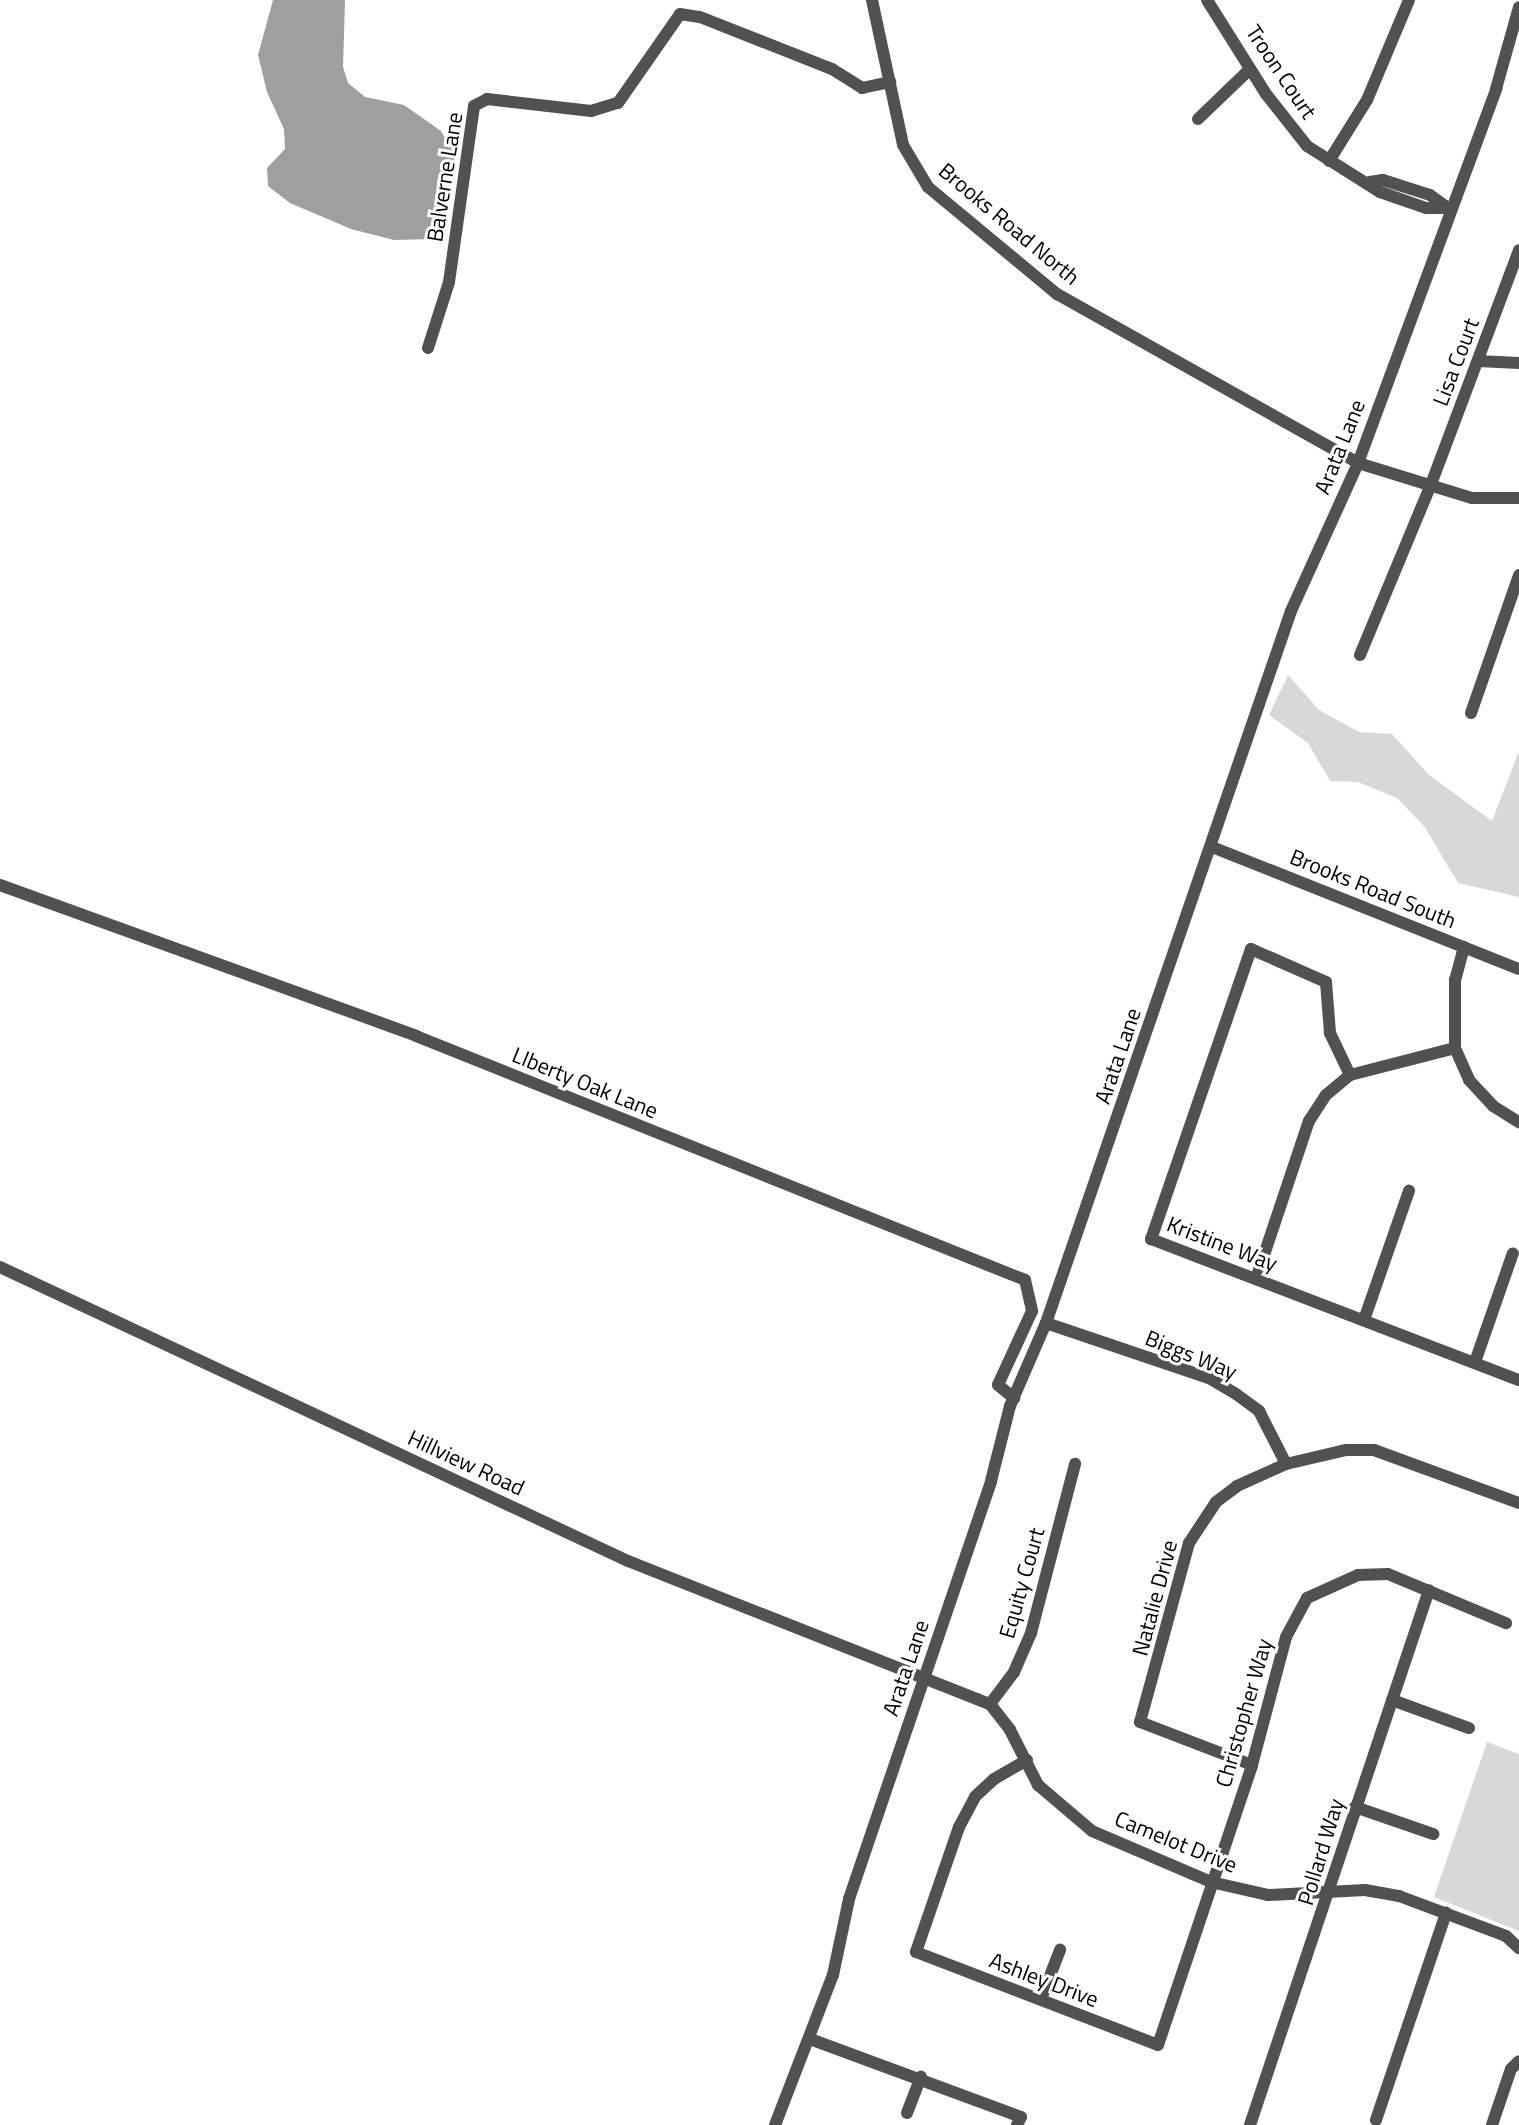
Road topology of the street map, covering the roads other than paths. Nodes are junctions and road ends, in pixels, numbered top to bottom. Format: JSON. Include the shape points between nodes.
{"nodes":[{"id":1,"x":872,"y":0,"type":"edge"},
{"id":2,"x":1207,"y":0,"type":"edge"},
{"id":3,"x":1409,"y":0,"type":"edge"},
{"id":4,"x":1518,"y":16,"type":"edge"},
{"id":5,"x":1250,"y":69,"type":"junction"},
{"id":6,"x":890,"y":82,"type":"junction"},
{"id":7,"x":1198,"y":119,"type":"dead end"},
{"id":8,"x":1329,"y":161,"type":"junction"},
{"id":9,"x":1448,"y":208,"type":"junction"},
{"id":10,"x":1519,"y":250,"type":"edge"},
{"id":11,"x":428,"y":348,"type":"dead end"},
{"id":12,"x":1478,"y":361,"type":"junction"},
{"id":13,"x":1519,"y":363,"type":"edge"},
{"id":14,"x":1358,"y":463,"type":"junction"},
{"id":15,"x":1430,"y":487,"type":"junction"},
{"id":16,"x":1519,"y":498,"type":"edge"},
{"id":17,"x":1519,"y":575,"type":"edge"},
{"id":18,"x":1360,"y":655,"type":"dead end"},
{"id":19,"x":1471,"y":713,"type":"dead end"},
{"id":20,"x":1212,"y":847,"type":"junction"},
{"id":21,"x":0,"y":885,"type":"edge"},
{"id":22,"x":1464,"y":947,"type":"junction"},
{"id":23,"x":1519,"y":969,"type":"edge"},
{"id":24,"x":1455,"y":1048,"type":"junction"},
{"id":25,"x":1350,"y":1075,"type":"junction"},
{"id":26,"x":1519,"y":1122,"type":"edge"},
{"id":27,"x":1409,"y":1191,"type":"dead end"},
{"id":28,"x":1513,"y":1253,"type":"dead end"},
{"id":29,"x":0,"y":1267,"type":"edge"},
{"id":30,"x":1256,"y":1279,"type":"junction"},
{"id":31,"x":1364,"y":1320,"type":"junction"},
{"id":32,"x":1046,"y":1323,"type":"junction"},
{"id":33,"x":1475,"y":1362,"type":"junction"},
{"id":34,"x":1519,"y":1380,"type":"edge"},
{"id":35,"x":1014,"y":1398,"type":"junction"},
{"id":36,"x":1075,"y":1464,"type":"dead end"},
{"id":37,"x":1286,"y":1464,"type":"junction"},
{"id":38,"x":1519,"y":1503,"type":"edge"},
{"id":39,"x":1429,"y":1590,"type":"junction"},
{"id":40,"x":1506,"y":1623,"type":"dead end"},
{"id":41,"x":922,"y":1680,"type":"junction"},
{"id":42,"x":1392,"y":1700,"type":"junction"},
{"id":43,"x":990,"y":1704,"type":"junction"},
{"id":44,"x":1469,"y":1728,"type":"dead end"},
{"id":45,"x":1027,"y":1760,"type":"junction"},
{"id":46,"x":1252,"y":1765,"type":"junction"},
{"id":47,"x":1355,"y":1807,"type":"junction"},
{"id":48,"x":1433,"y":1834,"type":"dead end"},
{"id":49,"x":1211,"y":1882,"type":"junction"},
{"id":50,"x":1331,"y":1892,"type":"junction"},
{"id":51,"x":1446,"y":1913,"type":"junction"},
{"id":52,"x":1519,"y":1948,"type":"edge"},
{"id":53,"x":1060,"y":1950,"type":"dead end"},
{"id":54,"x":1041,"y":1999,"type":"junction"},
{"id":55,"x":810,"y":2039,"type":"junction"},
{"id":56,"x":1158,"y":2045,"type":"joint"},
{"id":57,"x":1519,"y":2061,"type":"edge"},
{"id":58,"x":921,"y":2077,"type":"junction"},
{"id":59,"x":907,"y":2113,"type":"dead end"},
{"id":60,"x":1376,"y":2120,"type":"dead end"},
{"id":61,"x":1019,"y":2121,"type":"edge"},
{"id":62,"x":775,"y":2125,"type":"edge"},
{"id":63,"x":1250,"y":2125,"type":"edge"},
{"id":64,"x":1492,"y":2125,"type":"edge"}],
"edges":[{"from":1,"to":6,"type":"street","name":"Brooks Road North"},
{"from":2,"to":5,"type":"street","name":"Troon Court"},
{"from":3,"to":8,"type":"street","via":[[1367,100]]},
{"from":4,"to":9,"type":"street","name":"Arata Lane","via":[[1496,89]]},
{"from":5,"to":7,"type":"street"},
{"from":5,"to":8,"type":"street","name":"Troon Court","via":[[1296,133]]},
{"from":6,"to":11,"type":"street","name":"Balverne Lane","via":[[862,88],[832,69],[680,14],[618,103],[591,111],[487,99],[474,106],[449,282]]},
{"from":6,"to":14,"type":"street","name":"Brooks Road North","via":[[903,145],[928,187],[1057,294]]},
{"from":8,"to":9,"type":"street","name":"Troon Court","via":[[1380,192],[1426,208]]},
{"from":9,"to":14,"type":"street","name":"Arata Lane"},
{"from":10,"to":12,"type":"street","name":"Lisa Court"},
{"from":12,"to":13,"type":"street"},
{"from":12,"to":15,"type":"street","name":"Lisa Court"},
{"from":14,"to":15,"type":"street","name":"Brooks Road North"},
{"from":14,"to":20,"type":"street","name":"Arata Lane","via":[[1291,611]]},
{"from":15,"to":16,"type":"street","name":"Brooks Road North","via":[[1472,498]]},
{"from":15,"to":18,"type":"street","name":"Lisa Court"},
{"from":17,"to":19,"type":"street"},
{"from":20,"to":22,"type":"street","name":"Brooks Road South"},
{"from":20,"to":32,"type":"street","name":"Arata Lane"},
{"from":21,"to":35,"type":"street","name":"LIberty Oak Lane","via":[[416,1036],[1025,1280],[1032,1311],[998,1385]]},
{"from":22,"to":23,"type":"street","name":"Brooks Road South"},
{"from":22,"to":24,"type":"street","via":[[1455,980]]},
{"from":24,"to":25,"type":"street"},
{"from":24,"to":26,"type":"street","via":[[1469,1080],[1493,1106]]},
{"from":25,"to":30,"type":"street","via":[[1326,1095],[1309,1121]]},
{"from":25,"to":30,"type":"street","name":"Kristine Way","via":[[1330,1033],[1326,982],[1251,949],[1151,1239]]},
{"from":27,"to":31,"type":"street"},
{"from":28,"to":33,"type":"street"},
{"from":29,"to":41,"type":"street","name":"Hillview Road","via":[[628,1561]]},
{"from":30,"to":31,"type":"street","name":"Kristine Way"},
{"from":31,"to":33,"type":"street","name":"Kristine Way"},
{"from":32,"to":35,"type":"street","name":"Arata Lane"},
{"from":32,"to":37,"type":"street","name":"Biggs Way","via":[[1211,1379],[1259,1411]]},
{"from":33,"to":34,"type":"street","name":"Kristine Way"},
{"from":35,"to":41,"type":"street","name":"Arata Lane"},
{"from":36,"to":43,"type":"street","name":"Equity Court","via":[[1031,1633],[1014,1672]]},
{"from":37,"to":38,"type":"street","name":"Natalie Drive","via":[[1346,1450],[1374,1450]]},
{"from":37,"to":46,"type":"street","name":"Natalie Drive","via":[[1237,1486],[1200,1521],[1189,1543],[1140,1722]]},
{"from":39,"to":40,"type":"street","name":"Christopher Way"},
{"from":39,"to":42,"type":"street","name":"Pollard Way"},
{"from":39,"to":46,"type":"street","name":"Christopher Way","via":[[1388,1574],[1358,1575],[1307,1598],[1286,1637]]},
{"from":41,"to":43,"type":"street"},
{"from":41,"to":55,"type":"street","name":"Arata Lane","via":[[849,1899],[833,1975]]},
{"from":42,"to":44,"type":"street"},
{"from":42,"to":47,"type":"street","name":"Pollard Way"},
{"from":43,"to":45,"type":"street","name":"Camelot Drive"},
{"from":45,"to":49,"type":"street","name":"Camelot Drive","via":[[1038,1785],[1072,1818]]},
{"from":45,"to":54,"type":"street","name":"Ashley Drive","via":[[975,1797],[959,1827],[916,1952]]},
{"from":46,"to":49,"type":"street","name":"Christopher Way"},
{"from":47,"to":48,"type":"street"},
{"from":47,"to":50,"type":"street","name":"Pollard Way"},
{"from":49,"to":50,"type":"street","name":"Camelot Drive","via":[[1268,1895]]},
{"from":49,"to":56,"type":"street","name":"Christopher Way"},
{"from":50,"to":51,"type":"street","name":"Camelot Drive","via":[[1399,1896]]},
{"from":50,"to":63,"type":"street","name":"Pollard Way"},
{"from":51,"to":52,"type":"street","name":"Camelot Drive","via":[[1506,1936]]},
{"from":51,"to":60,"type":"street"},
{"from":53,"to":54,"type":"street"},
{"from":54,"to":56,"type":"street","name":"Ashley Drive"},
{"from":55,"to":58,"type":"street"},
{"from":55,"to":62,"type":"street","name":"Arata Lane"},
{"from":57,"to":64,"type":"street","via":[[1511,2069]]},
{"from":58,"to":59,"type":"street"},
{"from":58,"to":61,"type":"street"}]}
